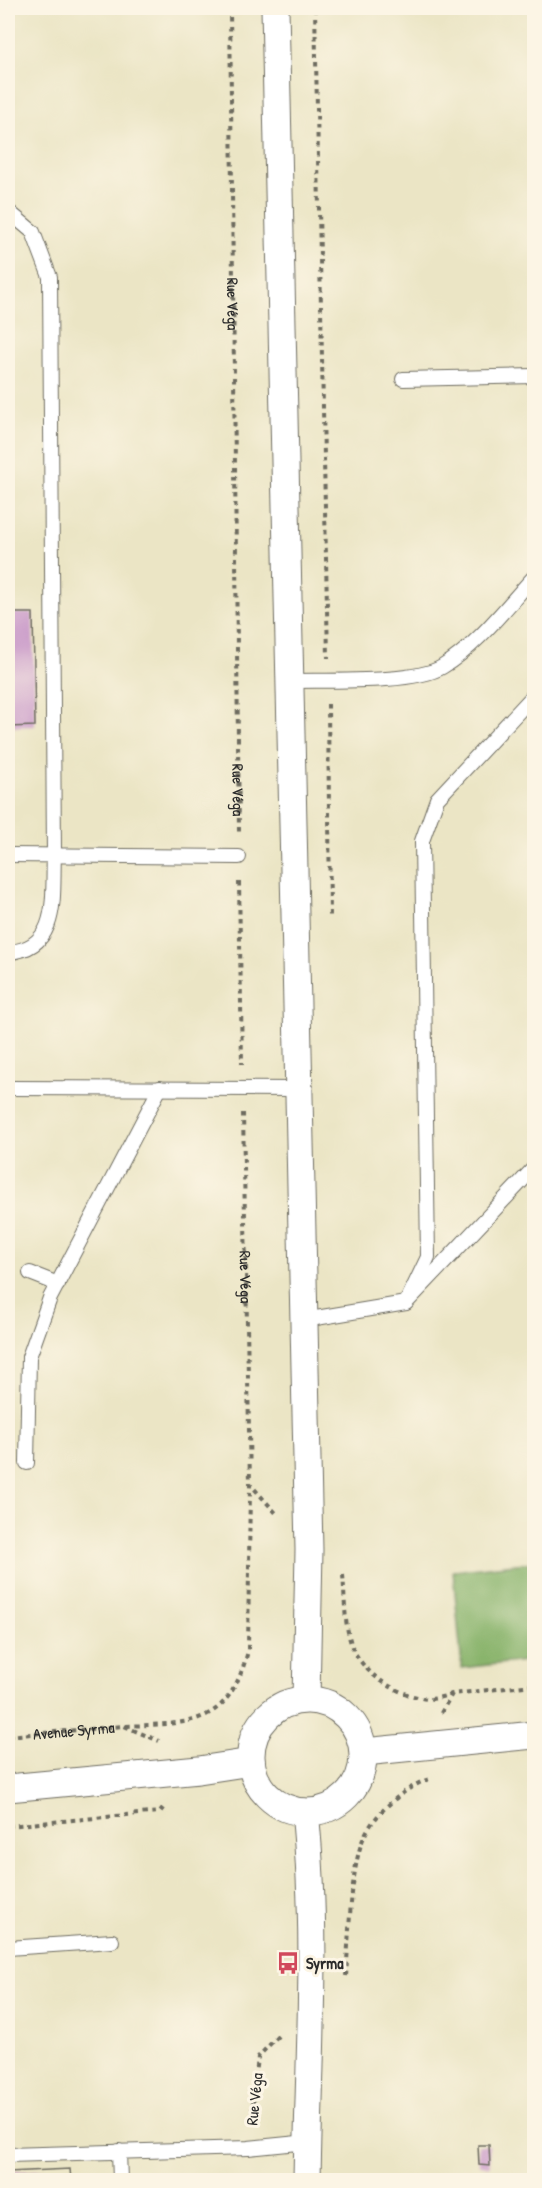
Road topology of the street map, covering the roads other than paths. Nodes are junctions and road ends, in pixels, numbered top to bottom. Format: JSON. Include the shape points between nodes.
{"nodes":[{"id":1,"x":275,"y":8,"type":"edge"},
{"id":2,"x":8,"y":211,"type":"edge"},
{"id":3,"x":534,"y":376,"type":"edge"},
{"id":4,"x":403,"y":379,"type":"dead end"},
{"id":5,"x":534,"y":577,"type":"edge"},
{"id":6,"x":290,"y":681,"type":"junction"},
{"id":7,"x":534,"y":695,"type":"edge"},
{"id":8,"x":8,"y":855,"type":"edge"},
{"id":9,"x":54,"y":855,"type":"junction"},
{"id":10,"x":239,"y":857,"type":"road end"},
{"id":11,"x":8,"y":952,"type":"edge"},
{"id":12,"x":8,"y":1088,"type":"edge"},
{"id":13,"x":160,"y":1088,"type":"junction"},
{"id":14,"x":299,"y":1089,"type":"junction"},
{"id":15,"x":534,"y":1168,"type":"edge"},
{"id":16,"x":30,"y":1273,"type":"dead end"},
{"id":17,"x":58,"y":1284,"type":"junction"},
{"id":18,"x":406,"y":1303,"type":"junction"},
{"id":19,"x":304,"y":1320,"type":"junction"},
{"id":20,"x":27,"y":1463,"type":"dead end"},
{"id":21,"x":306,"y":1699,"type":"junction"},
{"id":22,"x":534,"y":1735,"type":"edge"},
{"id":23,"x":364,"y":1752,"type":"junction"},
{"id":24,"x":251,"y":1762,"type":"junction"},
{"id":25,"x":8,"y":1788,"type":"edge"},
{"id":26,"x":305,"y":1812,"type":"junction"},
{"id":27,"x":112,"y":1941,"type":"dead end"},
{"id":28,"x":8,"y":1948,"type":"edge"},
{"id":29,"x":308,"y":2142,"type":"junction"},
{"id":30,"x":119,"y":2151,"type":"junction"},
{"id":31,"x":8,"y":2155,"type":"edge"},
{"id":32,"x":120,"y":2181,"type":"edge"},
{"id":33,"x":307,"y":2181,"type":"edge"}],
"edges":[{"from":1,"to":6,"type":"street"},
{"from":2,"to":9,"type":"lane","via":[[33,232],[50,277]]},
{"from":3,"to":4,"type":"lane"},
{"from":5,"to":6,"type":"lane","via":[[463,652],[440,669],[415,676]]},
{"from":6,"to":14,"type":"street"},
{"from":7,"to":18,"type":"lane","via":[[437,799],[422,841],[428,1257]]},
{"from":8,"to":9,"type":"lane"},
{"from":9,"to":10,"type":"lane"},
{"from":9,"to":11,"type":"lane","via":[[50,924],[37,942]]},
{"from":12,"to":13,"type":"lane"},
{"from":13,"to":14,"type":"lane"},
{"from":13,"to":17,"type":"lane"},
{"from":14,"to":19,"type":"street"},
{"from":15,"to":18,"type":"lane"},
{"from":16,"to":17,"type":"lane"},
{"from":17,"to":20,"type":"lane","via":[[29,1357]]},
{"from":18,"to":19,"type":"lane"},
{"from":19,"to":21,"type":"street","via":[[309,1550]]},
{"from":21,"to":23,"type":"street","via":[[323,1701],[345,1715],[360,1735]]},
{"from":21,"to":24,"type":"street","via":[[272,1712],[252,1743]]},
{"from":22,"to":23,"type":"street"},
{"from":23,"to":26,"type":"street","via":[[362,1771],[354,1788],[340,1802],[324,1810]]},
{"from":24,"to":25,"type":"street"},
{"from":24,"to":26,"type":"street","via":[[263,1791],[275,1802]]},
{"from":26,"to":29,"type":"street","via":[[309,1848]]},
{"from":27,"to":28,"type":"lane"},
{"from":29,"to":30,"type":"lane","via":[[249,2148]]},
{"from":29,"to":33,"type":"street"},
{"from":30,"to":31,"type":"lane"},
{"from":30,"to":32,"type":"lane"}]}
